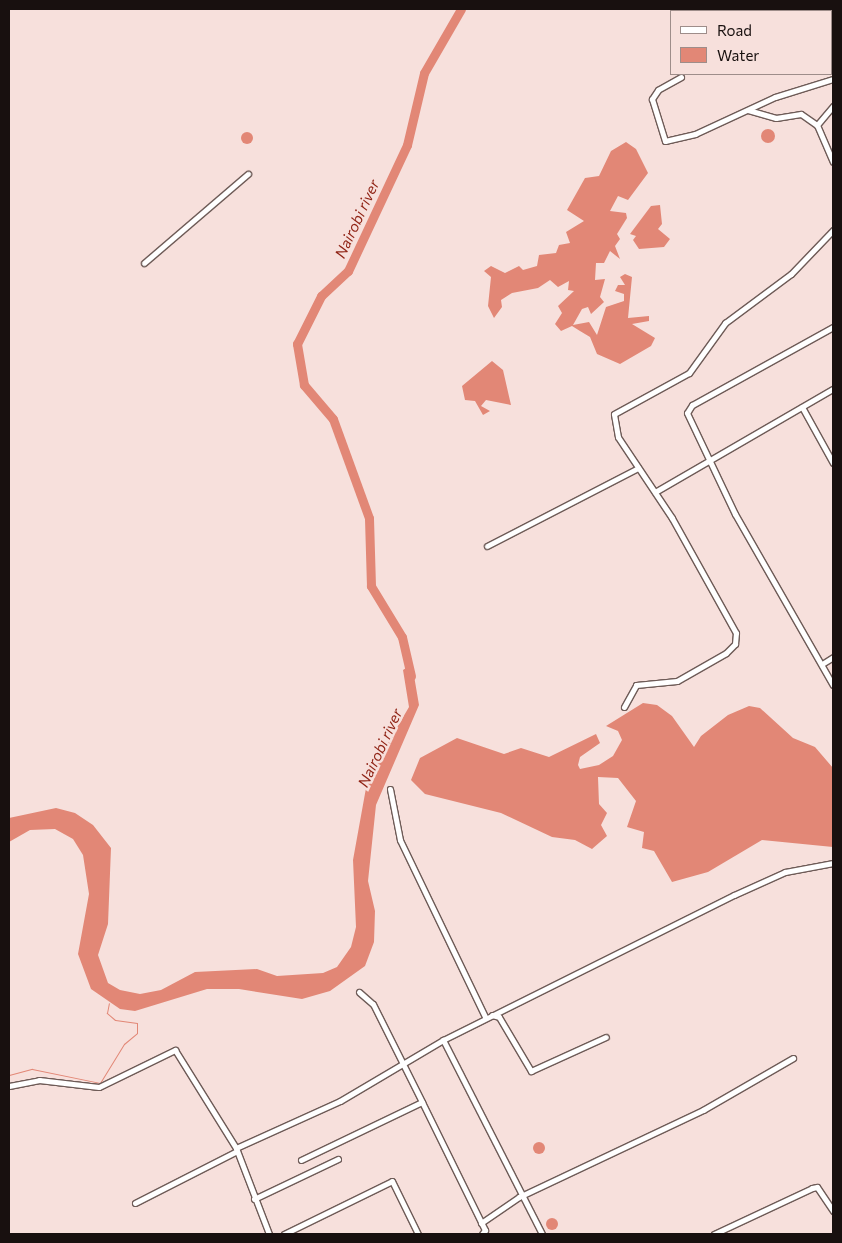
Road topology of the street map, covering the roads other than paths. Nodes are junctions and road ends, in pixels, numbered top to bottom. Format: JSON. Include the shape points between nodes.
{"nodes":[{"id":1,"x":681,"y":77,"type":"dead end"},
{"id":2,"x":833,"y":79,"type":"edge"},
{"id":3,"x":833,"y":106,"type":"edge"},
{"id":4,"x":748,"y":110,"type":"junction"},
{"id":5,"x":817,"y":125,"type":"junction"},
{"id":6,"x":833,"y":162,"type":"edge"},
{"id":7,"x":248,"y":174,"type":"dead end"},
{"id":8,"x":833,"y":230,"type":"edge"},
{"id":9,"x":144,"y":263,"type":"dead end"},
{"id":10,"x":833,"y":327,"type":"edge"},
{"id":11,"x":833,"y":389,"type":"edge"},
{"id":12,"x":802,"y":407,"type":"junction"},
{"id":13,"x":709,"y":462,"type":"junction"},
{"id":14,"x":833,"y":463,"type":"edge"},
{"id":15,"x":638,"y":468,"type":"junction"},
{"id":16,"x":655,"y":492,"type":"junction"},
{"id":17,"x":486,"y":546,"type":"dead end"},
{"id":18,"x":833,"y":657,"type":"edge"},
{"id":19,"x":822,"y":664,"type":"junction"},
{"id":20,"x":833,"y":685,"type":"edge"},
{"id":21,"x":624,"y":708,"type":"dead end"},
{"id":22,"x":390,"y":789,"type":"dead end"},
{"id":23,"x":833,"y":863,"type":"edge"},
{"id":24,"x":359,"y":992,"type":"dead end"},
{"id":25,"x":492,"y":1015,"type":"junction"},
{"id":26,"x":485,"y":1017,"type":"junction"},
{"id":27,"x":606,"y":1037,"type":"dead end"},
{"id":28,"x":443,"y":1040,"type":"junction"},
{"id":29,"x":793,"y":1058,"type":"dead end"},
{"id":30,"x":402,"y":1063,"type":"junction"},
{"id":31,"x":9,"y":1086,"type":"edge"},
{"id":32,"x":422,"y":1102,"type":"junction"},
{"id":33,"x":237,"y":1150,"type":"junction"},
{"id":34,"x":338,"y":1159,"type":"dead end"},
{"id":35,"x":301,"y":1160,"type":"dead end"},
{"id":36,"x":525,"y":1198,"type":"junction"},
{"id":37,"x":254,"y":1199,"type":"junction"},
{"id":38,"x":135,"y":1203,"type":"dead end"},
{"id":39,"x":833,"y":1212,"type":"edge"},
{"id":40,"x":481,"y":1223,"type":"junction"},
{"id":41,"x":269,"y":1234,"type":"edge"},
{"id":42,"x":284,"y":1234,"type":"edge"},
{"id":43,"x":418,"y":1234,"type":"edge"},
{"id":44,"x":482,"y":1234,"type":"edge"},
{"id":45,"x":542,"y":1234,"type":"edge"},
{"id":46,"x":714,"y":1234,"type":"edge"}],
"edges":[{"from":1,"to":4,"type":"street","via":[[658,90],[652,98],[665,140],[695,134]]},
{"from":2,"to":4,"type":"street"},
{"from":3,"to":5,"type":"street"},
{"from":4,"to":5,"type":"street","via":[[776,118],[801,114]]},
{"from":5,"to":6,"type":"street"},
{"from":7,"to":9,"type":"street"},
{"from":8,"to":15,"type":"street","via":[[791,274],[724,323],[689,373],[618,410],[613,419],[618,437]]},
{"from":10,"to":13,"type":"street","via":[[689,408],[688,419]]},
{"from":11,"to":12,"type":"street"},
{"from":12,"to":13,"type":"street"},
{"from":12,"to":14,"type":"street"},
{"from":13,"to":16,"type":"street"},
{"from":13,"to":19,"type":"street"},
{"from":15,"to":16,"type":"street"},
{"from":15,"to":17,"type":"street"},
{"from":16,"to":21,"type":"street","via":[[733,624],[736,638],[726,653],[677,681],[636,685]]},
{"from":18,"to":19,"type":"street"},
{"from":19,"to":20,"type":"street"},
{"from":22,"to":26,"type":"street","via":[[400,840]]},
{"from":23,"to":25,"type":"street","via":[[801,867],[741,892]]},
{"from":24,"to":30,"type":"street","via":[[373,1004]]},
{"from":25,"to":26,"type":"street"},
{"from":25,"to":27,"type":"street","via":[[499,1017],[532,1071]]},
{"from":26,"to":28,"type":"street"},
{"from":28,"to":30,"type":"street"},
{"from":28,"to":36,"type":"street"},
{"from":29,"to":36,"type":"street","via":[[703,1110]]},
{"from":30,"to":32,"type":"street"},
{"from":30,"to":33,"type":"street","via":[[340,1101]]},
{"from":31,"to":33,"type":"street","via":[[39,1080],[99,1087],[175,1050]]},
{"from":32,"to":35,"type":"street"},
{"from":32,"to":40,"type":"street"},
{"from":33,"to":37,"type":"street"},
{"from":33,"to":38,"type":"street"},
{"from":34,"to":37,"type":"street"},
{"from":36,"to":40,"type":"street","via":[[494,1211]]},
{"from":36,"to":45,"type":"street"},
{"from":37,"to":41,"type":"street"},
{"from":39,"to":46,"type":"street","via":[[817,1187]]},
{"from":40,"to":44,"type":"street"},
{"from":42,"to":43,"type":"street","via":[[392,1181]]}]}
